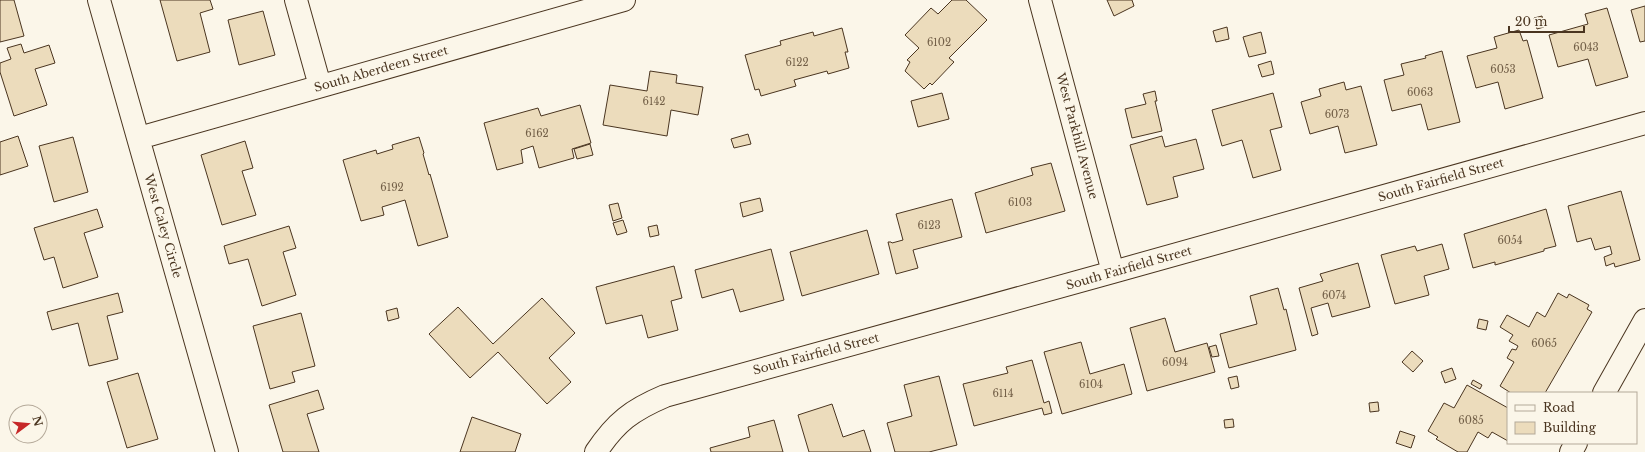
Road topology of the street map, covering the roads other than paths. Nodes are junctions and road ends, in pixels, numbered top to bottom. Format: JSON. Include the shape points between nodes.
{"nodes":[{"id":1,"x":99,"y":0,"type":"edge"},
{"id":2,"x":296,"y":0,"type":"edge"},
{"id":3,"x":624,"y":0,"type":"edge"},
{"id":4,"x":1040,"y":0,"type":"edge"},
{"id":5,"x":320,"y":86,"type":"junction"},
{"id":6,"x":1645,"y":123,"type":"edge"},
{"id":7,"x":139,"y":138,"type":"junction"},
{"id":8,"x":1113,"y":272,"type":"junction"},
{"id":9,"x":1645,"y":320,"type":"edge"},
{"id":10,"x":1605,"y":392,"type":"edge"},
{"id":11,"x":228,"y":452,"type":"edge"},
{"id":12,"x":596,"y":452,"type":"edge"}],
"edges":[{"from":1,"to":7,"type":"street","name":"West Caley Circle"},
{"from":2,"to":5,"type":"street"},
{"from":3,"to":5,"type":"street","name":"South Aberdeen Street"},
{"from":4,"to":8,"type":"street","name":"West Parkhill Avenue"},
{"from":5,"to":7,"type":"street","name":"South Aberdeen Street"},
{"from":6,"to":8,"type":"street","name":"South Fairfield Street"},
{"from":7,"to":11,"type":"street","name":"West Caley Circle"},
{"from":8,"to":12,"type":"street","name":"South Fairfield Street","via":[[665,396],[648,403],[618,423]]},
{"from":9,"to":10,"type":"street"}]}
